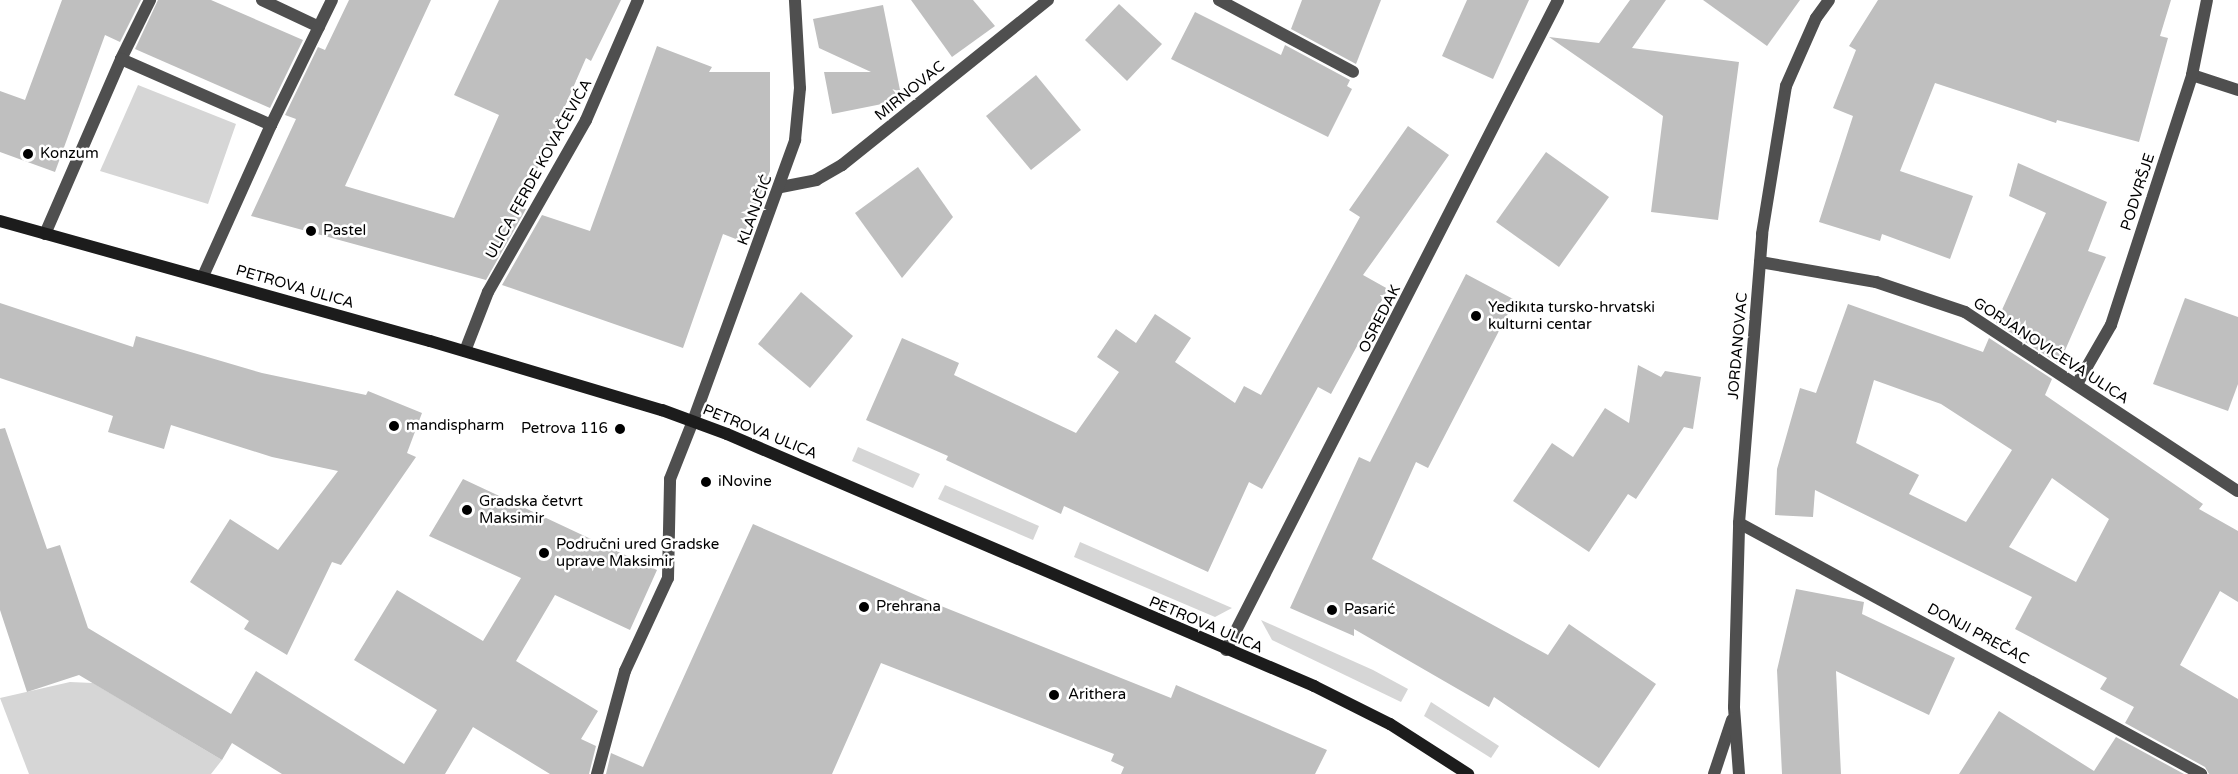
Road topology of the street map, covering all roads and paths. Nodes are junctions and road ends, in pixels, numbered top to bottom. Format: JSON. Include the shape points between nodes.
{"nodes":[{"id":1,"x":150,"y":0,"type":"edge"},
{"id":2,"x":262,"y":0,"type":"edge"},
{"id":3,"x":332,"y":0,"type":"edge"},
{"id":4,"x":638,"y":0,"type":"edge"},
{"id":5,"x":795,"y":0,"type":"edge"},
{"id":6,"x":1048,"y":0,"type":"edge"},
{"id":7,"x":1219,"y":0,"type":"edge"},
{"id":8,"x":1558,"y":0,"type":"edge"},
{"id":9,"x":1829,"y":0,"type":"edge"},
{"id":10,"x":2207,"y":0,"type":"edge"},
{"id":11,"x":319,"y":27,"type":"junction"},
{"id":12,"x":121,"y":59,"type":"junction"},
{"id":13,"x":1353,"y":72,"type":"dead end"},
{"id":14,"x":2192,"y":75,"type":"junction"},
{"id":15,"x":2238,"y":90,"type":"edge"},
{"id":16,"x":271,"y":125,"type":"junction"},
{"id":17,"x":781,"y":187,"type":"junction"},
{"id":18,"x":0,"y":221,"type":"edge"},
{"id":19,"x":45,"y":234,"type":"junction"},
{"id":20,"x":1760,"y":262,"type":"junction"},
{"id":21,"x":203,"y":276,"type":"junction"},
{"id":22,"x":465,"y":351,"type":"junction"},
{"id":23,"x":2077,"y":384,"type":"junction"},
{"id":24,"x":693,"y":421,"type":"junction"},
{"id":25,"x":2238,"y":491,"type":"edge"},
{"id":26,"x":1739,"y":523,"type":"junction"},
{"id":27,"x":1226,"y":650,"type":"junction"},
{"id":28,"x":1734,"y":706,"type":"junction"},
{"id":29,"x":597,"y":774,"type":"edge"},
{"id":30,"x":1468,"y":774,"type":"edge"},
{"id":31,"x":1714,"y":774,"type":"edge"},
{"id":32,"x":1739,"y":774,"type":"edge"},
{"id":33,"x":2201,"y":774,"type":"edge"}],
"edges":[{"from":1,"to":12,"type":"street"},
{"from":2,"to":11,"type":"street"},
{"from":3,"to":11,"type":"street"},
{"from":4,"to":22,"type":"street","name":"ULICA FERDE KOVAČEVIĆA","via":[[586,120],[488,292]]},
{"from":5,"to":17,"type":"street","name":"KLANJČIĆ","via":[[800,88],[795,140]]},
{"from":6,"to":17,"type":"street","name":"MIRNOVAC","via":[[842,165],[816,180]]},
{"from":7,"to":13,"type":"street"},
{"from":8,"to":27,"type":"street","name":"OSREDAK"},
{"from":9,"to":20,"type":"street","name":"JORDANOVAC","via":[[1816,18],[1786,86]]},
{"from":10,"to":14,"type":"street","name":"PODVRŠJE"},
{"from":11,"to":16,"type":"street"},
{"from":12,"to":16,"type":"street"},
{"from":12,"to":19,"type":"street"},
{"from":14,"to":15,"type":"street"},
{"from":14,"to":23,"type":"street","name":"PODVRŠJE","via":[[2111,325]]},
{"from":16,"to":21,"type":"street"},
{"from":17,"to":24,"type":"street","name":"KLANJČIĆ"},
{"from":18,"to":19,"type":"street","name":"PETROVA ULICA"},
{"from":19,"to":21,"type":"street","name":"PETROVA ULICA"},
{"from":20,"to":23,"type":"street","name":"GORJANOVIĆEVA ULICA","via":[[1918,292],[1965,312]]},
{"from":20,"to":26,"type":"street","name":"JORDANOVAC"},
{"from":21,"to":22,"type":"street","name":"PETROVA ULICA"},
{"from":22,"to":24,"type":"street","name":"PETROVA ULICA"},
{"from":23,"to":25,"type":"street","name":"GORJANOVIĆEVA ULICA"},
{"from":24,"to":27,"type":"street","name":"PETROVA ULICA","via":[[788,458]]},
{"from":24,"to":29,"type":"street","name":"KLANJČIĆ","via":[[670,479],[668,578],[625,671]]},
{"from":26,"to":28,"type":"street","name":"JORDANOVAC"},
{"from":26,"to":33,"type":"street","name":"DONJI PREČAC"},
{"from":27,"to":30,"type":"street","name":"PETROVA ULICA","via":[[1370,713]]},
{"from":28,"to":31,"type":"street","name":"JORDANOVAC"},
{"from":28,"to":32,"type":"street","name":"JORDANOVAC"}]}
